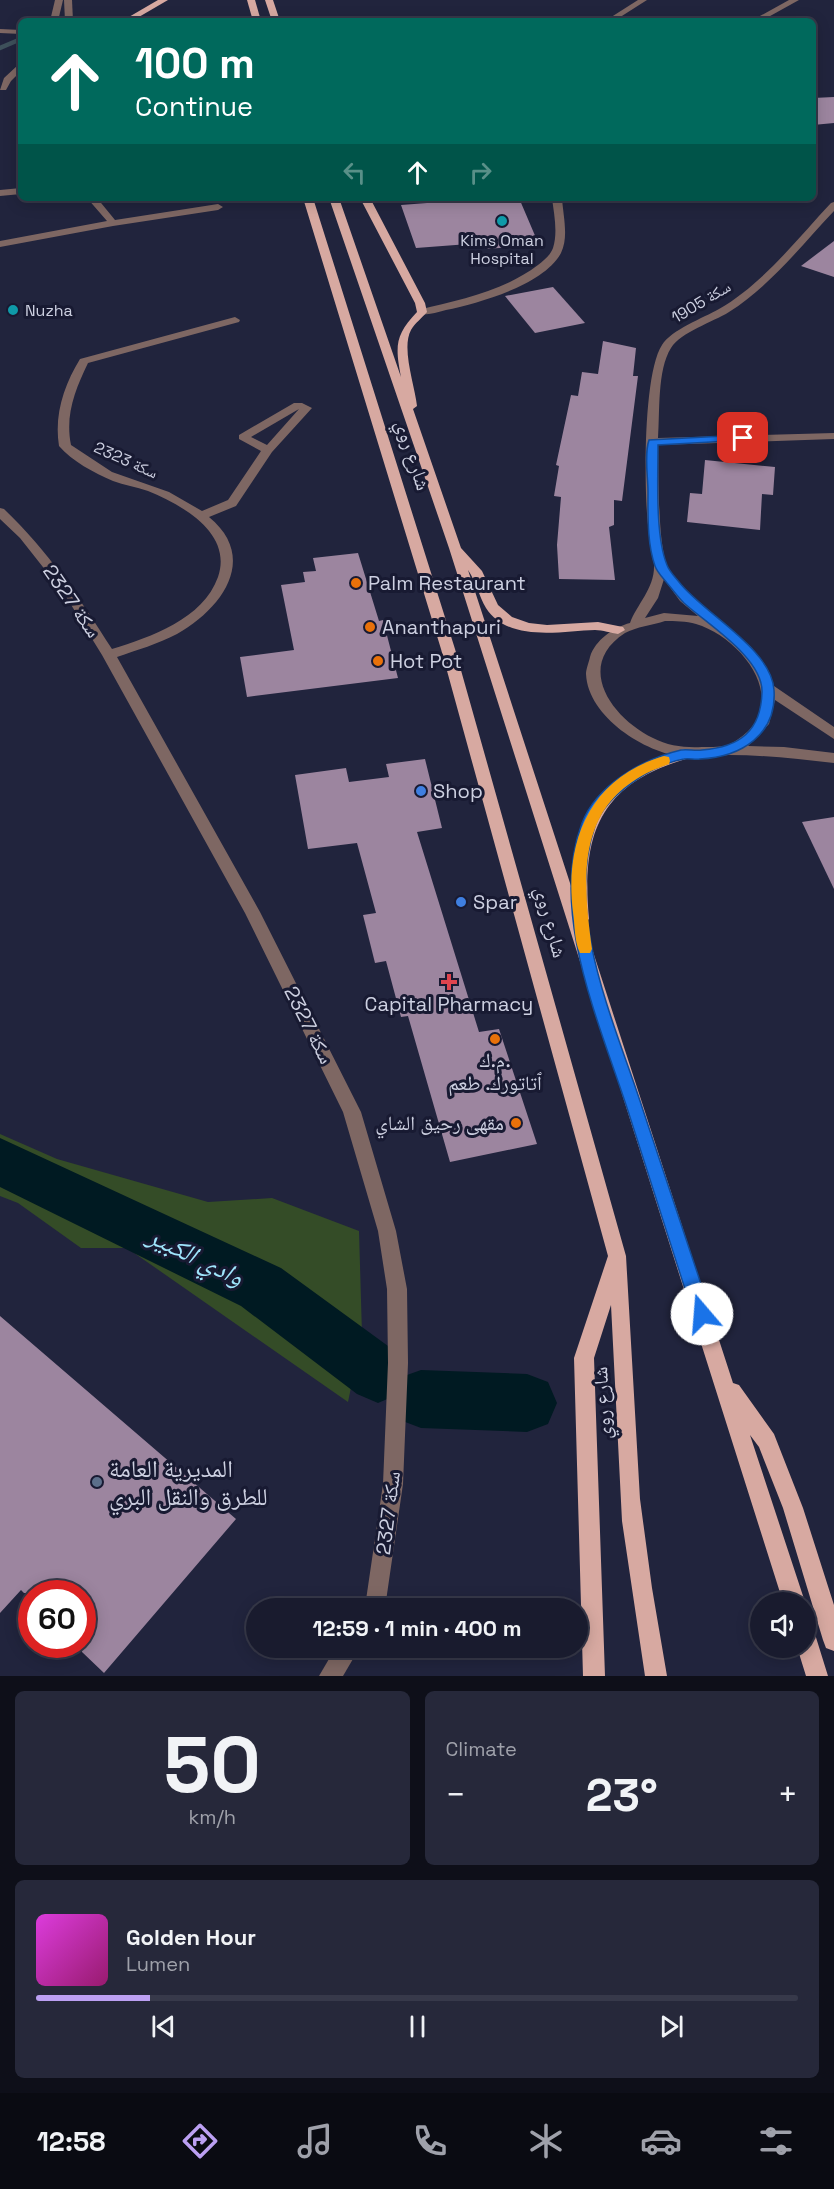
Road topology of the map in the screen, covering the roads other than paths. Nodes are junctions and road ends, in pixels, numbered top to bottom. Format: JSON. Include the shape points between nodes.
{"nodes":[{"id":1,"x":59,"y":0,"type":"edge"},
{"id":2,"x":68,"y":0,"type":"edge"},
{"id":3,"x":164,"y":0,"type":"edge"},
{"id":4,"x":251,"y":0,"type":"edge"},
{"id":5,"x":269,"y":0,"type":"edge"},
{"id":6,"x":643,"y":0,"type":"edge"},
{"id":7,"x":795,"y":0,"type":"edge"},
{"id":8,"x":55,"y":18,"type":"edge"},
{"id":9,"x":72,"y":18,"type":"edge"},
{"id":10,"x":131,"y":18,"type":"edge"},
{"id":11,"x":256,"y":18,"type":"edge"},
{"id":12,"x":275,"y":18,"type":"edge"},
{"id":13,"x":614,"y":18,"type":"edge"},
{"id":14,"x":761,"y":18,"type":"edge"},
{"id":15,"x":0,"y":30,"type":"edge"},
{"id":16,"x":18,"y":30,"type":"edge"},
{"id":17,"x":18,"y":70,"type":"edge"},
{"id":18,"x":18,"y":80,"type":"edge"},
{"id":19,"x":2,"y":89,"type":"edge"},
{"id":20,"x":18,"y":191,"type":"edge"},
{"id":21,"x":0,"y":193,"type":"edge"},
{"id":22,"x":95,"y":201,"type":"edge"},
{"id":23,"x":299,"y":201,"type":"edge"},
{"id":24,"x":309,"y":201,"type":"edge"},
{"id":25,"x":335,"y":201,"type":"edge"},
{"id":26,"x":366,"y":201,"type":"edge"},
{"id":27,"x":557,"y":201,"type":"edge"},
{"id":28,"x":834,"y":206,"type":"edge"},
{"id":29,"x":218,"y":207,"type":"dead end"},
{"id":30,"x":113,"y":223,"type":"junction"},
{"id":31,"x":0,"y":244,"type":"edge"},
{"id":32,"x":330,"y":277,"type":"junction"},
{"id":33,"x":422,"y":312,"type":"junction"},
{"id":34,"x":235,"y":320,"type":"dead end"},
{"id":35,"x":412,"y":424,"type":"junction"},
{"id":36,"x":834,"y":436,"type":"edge"},
{"id":37,"x":652,"y":442,"type":"junction"},
{"id":38,"x":268,"y":450,"type":"junction"},
{"id":39,"x":0,"y":512,"type":"edge"},
{"id":40,"x":202,"y":516,"type":"junction"},
{"id":41,"x":455,"y":548,"type":"junction"},
{"id":42,"x":661,"y":567,"type":"junction"},
{"id":43,"x":636,"y":622,"type":"junction"},
{"id":44,"x":618,"y":630,"type":"junction"},
{"id":45,"x":723,"y":631,"type":"junction"},
{"id":46,"x":109,"y":655,"type":"junction"},
{"id":47,"x":768,"y":689,"type":"junction"},
{"id":48,"x":834,"y":734,"type":"edge"},
{"id":49,"x":725,"y":751,"type":"junction"},
{"id":50,"x":684,"y":754,"type":"junction"},
{"id":51,"x":834,"y":758,"type":"edge"},
{"id":52,"x":587,"y":961,"type":"junction"},
{"id":53,"x":617,"y":1256,"type":"junction"},
{"id":54,"x":724,"y":1381,"type":"junction"},
{"id":55,"x":791,"y":1592,"type":"edge"},
{"id":56,"x":377,"y":1598,"type":"edge"},
{"id":57,"x":834,"y":1640,"type":"edge"},
{"id":58,"x":342,"y":1658,"type":"edge"},
{"id":59,"x":812,"y":1658,"type":"edge"},
{"id":60,"x":330,"y":1676,"type":"edge"},
{"id":61,"x":594,"y":1676,"type":"edge"},
{"id":62,"x":656,"y":1676,"type":"edge"},
{"id":63,"x":817,"y":1676,"type":"edge"}],
"edges":[{"from":1,"to":8,"type":"street"},
{"from":2,"to":9,"type":"street"},
{"from":3,"to":10,"type":"main road"},
{"from":4,"to":11,"type":"main road"},
{"from":5,"to":12,"type":"main road"},
{"from":6,"to":13,"type":"street"},
{"from":7,"to":14,"type":"street"},
{"from":15,"to":16,"type":"street"},
{"from":17,"to":19,"type":"street"},
{"from":18,"to":19,"type":"street"},
{"from":20,"to":21,"type":"street"},
{"from":22,"to":30,"type":"street"},
{"from":23,"to":32,"type":"main road"},
{"from":24,"to":32,"type":"main road","name":"شارع روي"},
{"from":25,"to":35,"type":"main road","name":"شارع روي"},
{"from":26,"to":33,"type":"main road"},
{"from":27,"to":33,"type":"street","via":[[560,239],[551,259],[502,292]]},
{"from":28,"to":37,"type":"street","name":"سكة 1905","via":[[764,280],[725,310],[667,345],[658,366]]},
{"from":29,"to":30,"type":"street"},
{"from":30,"to":31,"type":"street"},
{"from":32,"to":53,"type":"main road","name":"شارع روي","via":[[422,561],[503,837]]},
{"from":33,"to":35,"type":"main road","via":[[401,344],[411,391]]},
{"from":34,"to":40,"type":"street","name":"سكة 2323","via":[[84,361],[62,412],[64,446],[76,456]]},
{"from":35,"to":41,"type":"main road","name":"شارع روي"},
{"from":36,"to":37,"type":"street"},
{"from":37,"to":42,"type":"street","name":"سكة 1905","via":[[654,523]]},
{"from":38,"to":38,"type":"street","via":[[298,417],[306,408],[298,405],[243,437]]},
{"from":38,"to":40,"type":"street","via":[[232,503]]},
{"from":39,"to":46,"type":"street","name":"سكة 2327","via":[[24,535],[70,593]]},
{"from":40,"to":46,"type":"street","name":"سكة 2323","via":[[217,531],[230,562],[213,600],[157,640]]},
{"from":41,"to":44,"type":"main road","via":[[476,571],[492,607],[507,620],[547,629],[598,626]]},
{"from":41,"to":52,"type":"main road","name":"شارع روي"},
{"from":42,"to":43,"type":"street","name":"سكة 1905","via":[[652,598]]},
{"from":42,"to":45,"type":"street","name":"سكة 1905","via":[[685,598]]},
{"from":43,"to":44,"type":"street"},
{"from":43,"to":45,"type":"street","via":[[676,617],[705,622]]},
{"from":44,"to":50,"type":"street","via":[[598,648],[593,666],[594,686],[602,704],[633,735]]},
{"from":45,"to":47,"type":"street","via":[[755,660]]},
{"from":46,"to":56,"type":"street","name":"سكة 2327","via":[[252,912],[352,1112],[387,1230],[398,1289],[398,1363],[393,1484]]},
{"from":47,"to":48,"type":"street"},
{"from":47,"to":49,"type":"street","via":[[767,710],[756,733]]},
{"from":49,"to":50,"type":"street"},
{"from":49,"to":51,"type":"street"},
{"from":50,"to":52,"type":"main road","via":[[637,773],[610,793],[590,821],[580,853],[578,896]]},
{"from":52,"to":54,"type":"main road","name":"شارع روي"},
{"from":53,"to":61,"type":"main road","via":[[584,1358]]},
{"from":53,"to":62,"type":"main road","name":"شارع روي","via":[[630,1499]]},
{"from":54,"to":55,"type":"main road","name":"شارع روي"},
{"from":54,"to":57,"type":"main road","via":[[767,1441],[793,1508]]},
{"from":58,"to":60,"type":"street"},
{"from":59,"to":63,"type":"main road"}]}
